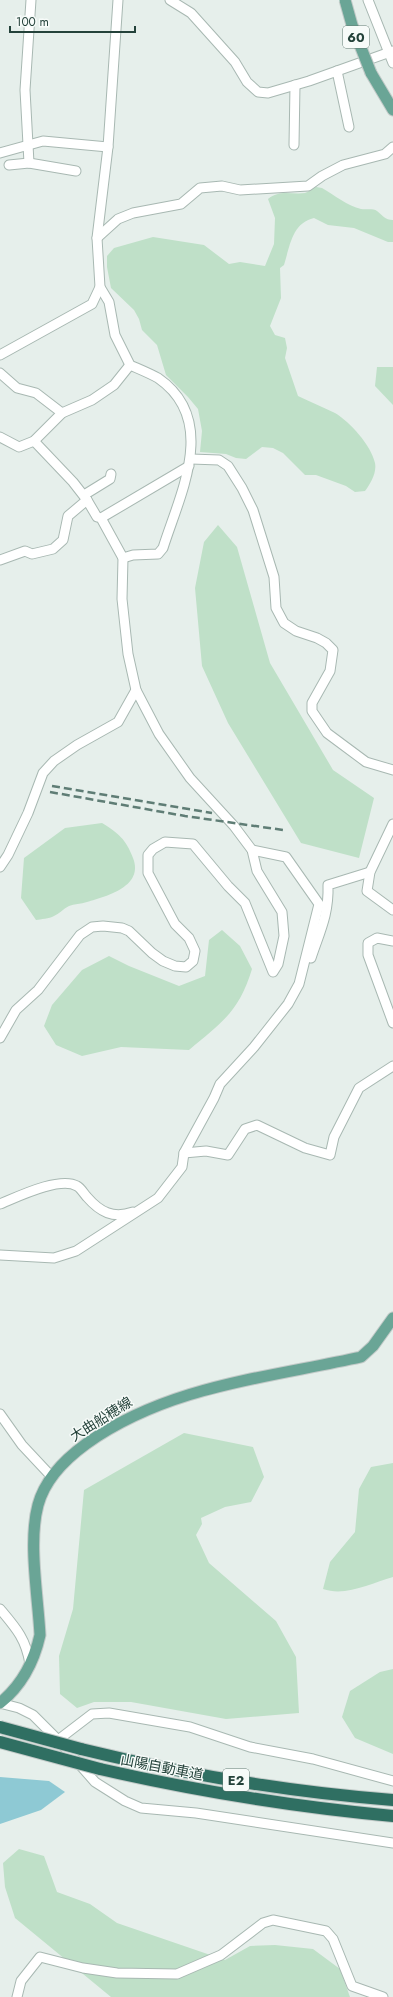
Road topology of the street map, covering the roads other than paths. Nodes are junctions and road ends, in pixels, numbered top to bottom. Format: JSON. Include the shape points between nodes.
{"nodes":[{"id":1,"x":31,"y":0,"type":"edge"},
{"id":2,"x":118,"y":0,"type":"edge"},
{"id":3,"x":170,"y":0,"type":"edge"},
{"id":4,"x":345,"y":0,"type":"edge"},
{"id":5,"x":368,"y":0,"type":"edge"},
{"id":6,"x":390,"y":52,"type":"edge"},
{"id":7,"x":393,"y":64,"type":"edge"},
{"id":8,"x":337,"y":71,"type":"junction"},
{"id":9,"x":295,"y":85,"type":"junction"},
{"id":10,"x":393,"y":110,"type":"edge"},
{"id":11,"x":349,"y":127,"type":"dead end"},
{"id":12,"x":29,"y":145,"type":"junction"},
{"id":13,"x":294,"y":145,"type":"dead end"},
{"id":14,"x":393,"y":146,"type":"edge"},
{"id":15,"x":108,"y":147,"type":"junction"},
{"id":16,"x":0,"y":152,"type":"edge"},
{"id":17,"x":29,"y":164,"type":"junction"},
{"id":18,"x":8,"y":165,"type":"dead end"},
{"id":19,"x":76,"y":171,"type":"dead end"},
{"id":20,"x":97,"y":238,"type":"junction"},
{"id":21,"x":100,"y":287,"type":"junction"},
{"id":22,"x":0,"y":355,"type":"edge"},
{"id":23,"x":130,"y":365,"type":"junction"},
{"id":24,"x":0,"y":373,"type":"edge"},
{"id":25,"x":62,"y":413,"type":"junction"},
{"id":26,"x":0,"y":437,"type":"edge"},
{"id":27,"x":34,"y":441,"type":"junction"},
{"id":28,"x":190,"y":463,"type":"junction"},
{"id":29,"x":111,"y":474,"type":"dead end"},
{"id":30,"x":85,"y":497,"type":"junction"},
{"id":31,"x":101,"y":518,"type":"junction"},
{"id":32,"x":123,"y":558,"type":"junction"},
{"id":33,"x":0,"y":560,"type":"edge"},
{"id":34,"x":136,"y":690,"type":"junction"},
{"id":35,"x":393,"y":770,"type":"edge"},
{"id":36,"x":393,"y":824,"type":"edge"},
{"id":37,"x":252,"y":850,"type":"junction"},
{"id":38,"x":0,"y":867,"type":"edge"},
{"id":39,"x":370,"y":872,"type":"junction"},
{"id":40,"x":393,"y":910,"type":"edge"},
{"id":41,"x":393,"y":941,"type":"edge"},
{"id":42,"x":303,"y":967,"type":"junction"},
{"id":43,"x":393,"y":1023,"type":"edge"},
{"id":44,"x":0,"y":1038,"type":"edge"},
{"id":45,"x":393,"y":1066,"type":"edge"},
{"id":46,"x":184,"y":1153,"type":"junction"},
{"id":47,"x":0,"y":1204,"type":"edge"},
{"id":48,"x":148,"y":1206,"type":"junction"},
{"id":49,"x":0,"y":1255,"type":"edge"},
{"id":50,"x":393,"y":1318,"type":"edge"},
{"id":51,"x":0,"y":1414,"type":"edge"},
{"id":52,"x":51,"y":1476,"type":"junction"},
{"id":53,"x":0,"y":1609,"type":"edge"},
{"id":54,"x":30,"y":1664,"type":"junction"},
{"id":55,"x":0,"y":1703,"type":"edge"},
{"id":56,"x":0,"y":1727,"type":"edge"},
{"id":57,"x":58,"y":1740,"type":"junction"},
{"id":58,"x":0,"y":1742,"type":"edge"},
{"id":59,"x":393,"y":1781,"type":"edge"},
{"id":60,"x":393,"y":1800,"type":"edge"},
{"id":61,"x":393,"y":1816,"type":"edge"},
{"id":62,"x":393,"y":1843,"type":"edge"},
{"id":63,"x":17,"y":1997,"type":"edge"},
{"id":64,"x":383,"y":1997,"type":"edge"}],
"edges":[{"from":1,"to":12,"type":"street","via":[[24,90]]},
{"from":2,"to":15,"type":"street"},
{"from":3,"to":9,"type":"street","via":[[191,13],[258,92],[268,93]]},
{"from":4,"to":10,"type":"main road","number":"60","bridge":true,"via":[[371,73]]},
{"from":5,"to":6,"type":"street"},
{"from":6,"to":7,"type":"street"},
{"from":6,"to":8,"type":"street"},
{"from":8,"to":9,"type":"street"},
{"from":8,"to":11,"type":"street"},
{"from":9,"to":13,"type":"street"},
{"from":12,"to":15,"type":"street","via":[[43,141]]},
{"from":12,"to":16,"type":"street"},
{"from":12,"to":17,"type":"street"},
{"from":14,"to":20,"type":"street","via":[[385,154],[343,164],[308,186],[240,190],[222,186],[200,188],[181,204],[132,213],[118,219]]},
{"from":15,"to":20,"type":"street"},
{"from":17,"to":18,"type":"street"},
{"from":17,"to":19,"type":"street"},
{"from":20,"to":21,"type":"street"},
{"from":21,"to":22,"type":"street","via":[[92,304]]},
{"from":21,"to":23,"type":"street","via":[[109,302],[115,335]]},
{"from":23,"to":25,"type":"street","via":[[114,385],[92,400]]},
{"from":23,"to":28,"type":"street","via":[[158,378],[178,397],[187,415],[192,437]]},
{"from":24,"to":25,"type":"street","via":[[17,388],[36,394]]},
{"from":25,"to":27,"type":"street"},
{"from":26,"to":27,"type":"street","via":[[19,447]]},
{"from":27,"to":30,"type":"street"},
{"from":28,"to":31,"type":"street"},
{"from":28,"to":32,"type":"street","via":[[181,498],[163,548],[158,554]]},
{"from":28,"to":35,"type":"street","via":[[219,460],[228,466],[253,510],[274,577],[276,608],[284,623],[296,631],[322,640],[334,650],[330,671],[312,703],[312,711],[327,733],[366,762]]},
{"from":29,"to":30,"type":"street","via":[[110,479]]},
{"from":30,"to":31,"type":"street","via":[[97,517]]},
{"from":30,"to":33,"type":"street","via":[[68,516],[63,540],[53,549],[32,554],[25,552]]},
{"from":31,"to":32,"type":"street"},
{"from":32,"to":34,"type":"street","via":[[122,600],[128,654]]},
{"from":34,"to":37,"type":"street","via":[[159,734],[190,778],[234,826]]},
{"from":34,"to":38,"type":"street","via":[[118,722],[76,745],[54,761],[43,773],[28,813]]},
{"from":36,"to":39,"type":"street"},
{"from":37,"to":42,"type":"street","via":[[286,857],[319,904]]},
{"from":37,"to":44,"type":"street","via":[[257,871],[282,912],[284,936],[278,964],[273,972],[245,903],[193,844],[165,842],[148,855],[148,873],[175,924],[189,938],[195,951],[193,961],[186,967],[175,966],[152,953],[122,928],[92,927],[80,935],[38,990],[16,1010]]},
{"from":39,"to":40,"type":"street","via":[[367,890]]},
{"from":39,"to":42,"type":"street","via":[[328,885],[329,903],[326,916],[308,965]]},
{"from":41,"to":43,"type":"street","via":[[377,938],[368,943],[368,955]]},
{"from":42,"to":46,"type":"street","via":[[299,984],[288,1004],[220,1084]]},
{"from":45,"to":46,"type":"street","via":[[359,1088],[334,1137],[330,1155],[305,1148],[257,1124],[245,1129],[228,1155],[206,1151]]},
{"from":46,"to":48,"type":"street","via":[[182,1167],[158,1198]]},
{"from":47,"to":48,"type":"street","via":[[33,1191],[66,1183],[77,1186],[94,1205],[112,1215],[127,1214]]},
{"from":48,"to":49,"type":"street","via":[[76,1251],[61,1257]]},
{"from":50,"to":52,"type":"main road","name":"大曲船穂線","via":[[373,1346],[361,1357],[237,1382],[172,1399],[145,1410],[98,1436],[78,1450]]},
{"from":51,"to":52,"type":"street","via":[[22,1445]]},
{"from":52,"to":54,"type":"main road","name":"大曲船穂線","via":[[43,1490],[35,1525],[40,1635]]},
{"from":53,"to":54,"type":"street","via":[[28,1647]]},
{"from":54,"to":55,"type":"main road","name":"大曲船穂線","via":[[14,1691]]},
{"from":55,"to":57,"type":"street","via":[[20,1708],[33,1715]]},
{"from":56,"to":60,"type":"highway","name":"山陽自動車道","number":"E2","bridge":true,"via":[[81,1749],[180,1771],[279,1787]]},
{"from":57,"to":59,"type":"street","via":[[92,1714],[109,1713],[190,1727],[250,1746],[313,1759]]},
{"from":57,"to":62,"type":"street","via":[[95,1782],[141,1808],[196,1813]]},
{"from":58,"to":61,"type":"highway","name":"山陽自動車道","number":"E2","bridge":true,"via":[[180,1787],[274,1802]]},
{"from":63,"to":64,"type":"street","via":[[21,1981],[40,1957],[83,1968],[117,1973],[177,1974],[221,1955],[263,1923],[272,1920],[326,1931],[333,1939],[352,1986]]}]}
